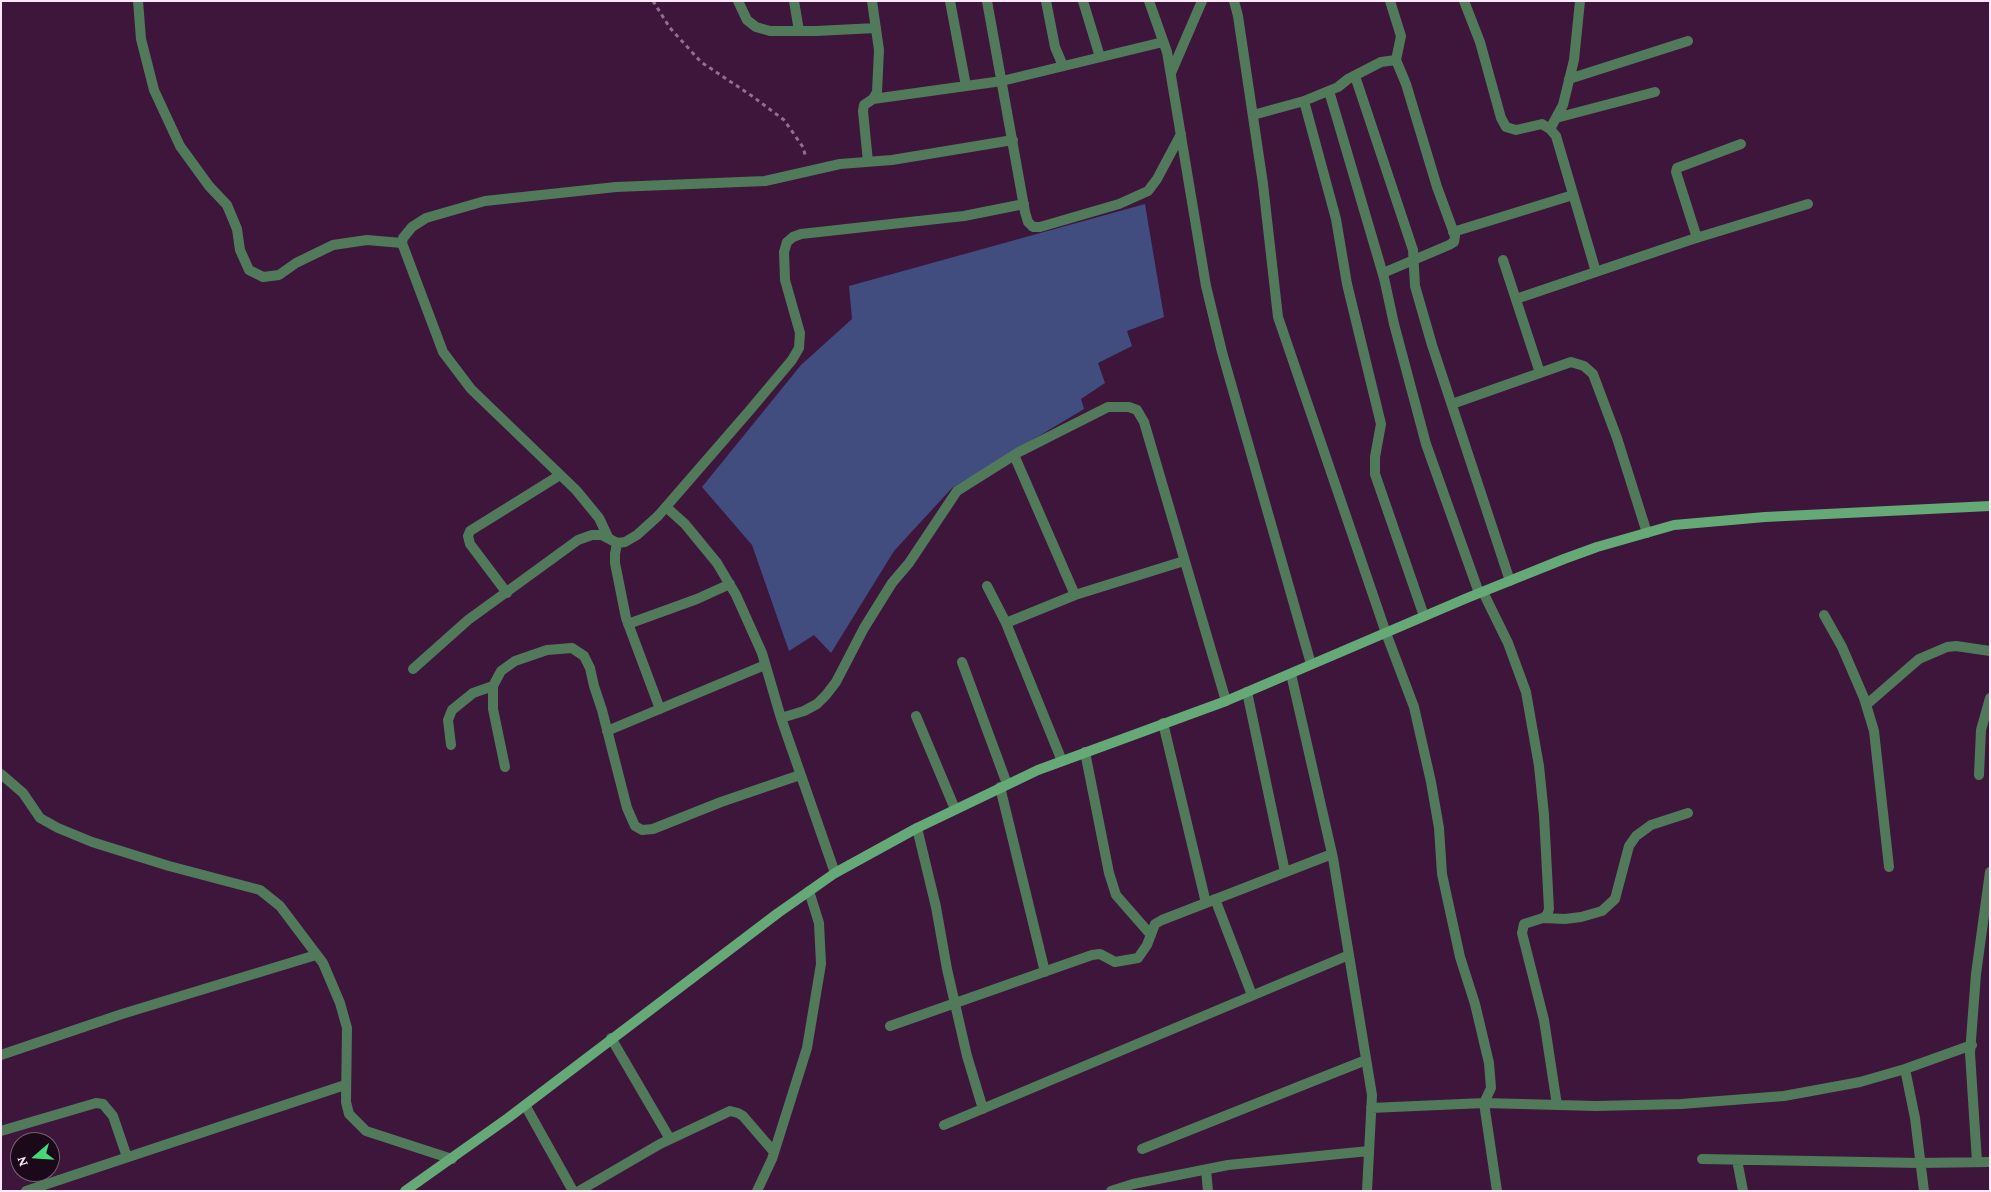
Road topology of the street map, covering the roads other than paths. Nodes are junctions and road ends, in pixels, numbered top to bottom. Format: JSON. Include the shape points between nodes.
{"nodes":[{"id":1,"x":138,"y":1,"type":"edge"},
{"id":2,"x":738,"y":1,"type":"edge"},
{"id":3,"x":794,"y":1,"type":"edge"},
{"id":4,"x":872,"y":1,"type":"edge"},
{"id":5,"x":950,"y":1,"type":"edge"},
{"id":6,"x":987,"y":1,"type":"edge"},
{"id":7,"x":1046,"y":1,"type":"edge"},
{"id":8,"x":1083,"y":1,"type":"edge"},
{"id":9,"x":1149,"y":1,"type":"edge"},
{"id":10,"x":1202,"y":1,"type":"edge"},
{"id":11,"x":1234,"y":1,"type":"edge"},
{"id":12,"x":1390,"y":1,"type":"edge"},
{"id":13,"x":1464,"y":1,"type":"edge"},
{"id":14,"x":1580,"y":1,"type":"edge"},
{"id":15,"x":876,"y":28,"type":"junction"},
{"id":16,"x":799,"y":31,"type":"junction"},
{"id":17,"x":1688,"y":41,"type":"dead end"},
{"id":18,"x":1163,"y":42,"type":"junction"},
{"id":19,"x":1100,"y":57,"type":"junction"},
{"id":20,"x":1396,"y":60,"type":"junction"},
{"id":21,"x":1063,"y":66,"type":"junction"},
{"id":22,"x":1170,"y":74,"type":"junction"},
{"id":23,"x":1355,"y":76,"type":"junction"},
{"id":24,"x":1569,"y":79,"type":"junction"},
{"id":25,"x":1002,"y":81,"type":"junction"},
{"id":26,"x":966,"y":86,"type":"junction"},
{"id":27,"x":1329,"y":91,"type":"junction"},
{"id":28,"x":1656,"y":92,"type":"dead end"},
{"id":29,"x":873,"y":99,"type":"junction"},
{"id":30,"x":1304,"y":101,"type":"junction"},
{"id":31,"x":1253,"y":115,"type":"junction"},
{"id":32,"x":1556,"y":118,"type":"junction"},
{"id":33,"x":1550,"y":129,"type":"junction"},
{"id":34,"x":1180,"y":134,"type":"junction"},
{"id":35,"x":1013,"y":140,"type":"junction"},
{"id":36,"x":1741,"y":144,"type":"dead end"},
{"id":37,"x":868,"y":162,"type":"junction"},
{"id":38,"x":1573,"y":195,"type":"junction"},
{"id":39,"x":1024,"y":204,"type":"junction"},
{"id":40,"x":1808,"y":204,"type":"dead end"},
{"id":41,"x":1453,"y":232,"type":"junction"},
{"id":42,"x":1697,"y":238,"type":"junction"},
{"id":43,"x":402,"y":243,"type":"junction"},
{"id":44,"x":1415,"y":260,"type":"junction"},
{"id":45,"x":1503,"y":260,"type":"dead end"},
{"id":46,"x":1596,"y":272,"type":"junction"},
{"id":47,"x":1383,"y":273,"type":"junction"},
{"id":48,"x":1516,"y":299,"type":"junction"},
{"id":49,"x":1540,"y":373,"type":"junction"},
{"id":50,"x":1452,"y":404,"type":"junction"},
{"id":51,"x":1014,"y":456,"type":"junction"},
{"id":52,"x":560,"y":475,"type":"junction"},
{"id":53,"x":1990,"y":506,"type":"edge"},
{"id":54,"x":666,"y":507,"type":"junction"},
{"id":55,"x":1647,"y":533,"type":"junction"},
{"id":56,"x":608,"y":537,"type":"junction"},
{"id":57,"x":618,"y":543,"type":"junction"},
{"id":58,"x":1184,"y":561,"type":"junction"},
{"id":59,"x":1510,"y":581,"type":"junction"},
{"id":60,"x":730,"y":584,"type":"junction"},
{"id":61,"x":987,"y":586,"type":"dead end"},
{"id":62,"x":1481,"y":592,"type":"junction"},
{"id":63,"x":507,"y":593,"type":"junction"},
{"id":64,"x":1075,"y":595,"type":"junction"},
{"id":65,"x":1824,"y":615,"type":"dead end"},
{"id":66,"x":1424,"y":616,"type":"junction"},
{"id":67,"x":1006,"y":623,"type":"junction"},
{"id":68,"x":628,"y":624,"type":"junction"},
{"id":69,"x":1386,"y":633,"type":"junction"},
{"id":70,"x":1990,"y":651,"type":"edge"},
{"id":71,"x":962,"y":662,"type":"dead end"},
{"id":72,"x":1311,"y":664,"type":"junction"},
{"id":73,"x":765,"y":665,"type":"junction"},
{"id":74,"x":413,"y":669,"type":"dead end"},
{"id":75,"x":1291,"y":674,"type":"junction"},
{"id":76,"x":493,"y":686,"type":"junction"},
{"id":77,"x":1247,"y":692,"type":"junction"},
{"id":78,"x":1990,"y":698,"type":"edge"},
{"id":79,"x":1226,"y":701,"type":"junction"},
{"id":80,"x":1866,"y":705,"type":"junction"},
{"id":81,"x":660,"y":709,"type":"junction"},
{"id":82,"x":916,"y":716,"type":"dead end"},
{"id":83,"x":781,"y":718,"type":"junction"},
{"id":84,"x":1163,"y":723,"type":"junction"},
{"id":85,"x":607,"y":731,"type":"junction"},
{"id":86,"x":451,"y":744,"type":"dead end"},
{"id":87,"x":1085,"y":752,"type":"junction"},
{"id":88,"x":1062,"y":761,"type":"junction"},
{"id":89,"x":505,"y":766,"type":"dead end"},
{"id":90,"x":1,"y":774,"type":"edge"},
{"id":91,"x":800,"y":775,"type":"junction"},
{"id":92,"x":1979,"y":775,"type":"dead end"},
{"id":93,"x":1004,"y":786,"type":"junction"},
{"id":94,"x":955,"y":809,"type":"junction"},
{"id":95,"x":1688,"y":813,"type":"dead end"},
{"id":96,"x":917,"y":828,"type":"junction"},
{"id":97,"x":1332,"y":854,"type":"junction"},
{"id":98,"x":1889,"y":867,"type":"dead end"},
{"id":99,"x":1285,"y":872,"type":"junction"},
{"id":100,"x":1990,"y":872,"type":"edge"},
{"id":101,"x":835,"y":873,"type":"junction"},
{"id":102,"x":809,"y":891,"type":"junction"},
{"id":103,"x":1210,"y":901,"type":"junction"},
{"id":104,"x":1543,"y":918,"type":"junction"},
{"id":105,"x":1150,"y":935,"type":"junction"},
{"id":106,"x":316,"y":955,"type":"junction"},
{"id":107,"x":1349,"y":955,"type":"junction"},
{"id":108,"x":1045,"y":972,"type":"junction"},
{"id":109,"x":1252,"y":995,"type":"junction"},
{"id":110,"x":955,"y":1004,"type":"junction"},
{"id":111,"x":890,"y":1026,"type":"dead end"},
{"id":112,"x":611,"y":1038,"type":"junction"},
{"id":113,"x":1972,"y":1045,"type":"junction"},
{"id":114,"x":1,"y":1055,"type":"edge"},
{"id":115,"x":1366,"y":1060,"type":"junction"},
{"id":116,"x":1905,"y":1069,"type":"junction"},
{"id":117,"x":345,"y":1085,"type":"junction"},
{"id":118,"x":1484,"y":1103,"type":"junction"},
{"id":119,"x":525,"y":1105,"type":"junction"},
{"id":120,"x":1557,"y":1105,"type":"junction"},
{"id":121,"x":1371,"y":1108,"type":"junction"},
{"id":122,"x":983,"y":1109,"type":"junction"},
{"id":123,"x":944,"y":1125,"type":"dead end"},
{"id":124,"x":1,"y":1131,"type":"edge"},
{"id":125,"x":670,"y":1140,"type":"junction"},
{"id":126,"x":1142,"y":1149,"type":"dead end"},
{"id":127,"x":774,"y":1152,"type":"junction"},
{"id":128,"x":1369,"y":1152,"type":"junction"},
{"id":129,"x":127,"y":1157,"type":"junction"},
{"id":130,"x":452,"y":1159,"type":"junction"},
{"id":131,"x":1702,"y":1159,"type":"dead end"},
{"id":132,"x":1737,"y":1160,"type":"junction"},
{"id":133,"x":1977,"y":1162,"type":"junction"},
{"id":134,"x":1990,"y":1162,"type":"edge"},
{"id":135,"x":1920,"y":1163,"type":"junction"},
{"id":136,"x":1206,"y":1170,"type":"junction"},
{"id":137,"x":26,"y":1191,"type":"edge"},
{"id":138,"x":405,"y":1191,"type":"edge"},
{"id":139,"x":573,"y":1191,"type":"edge"},
{"id":140,"x":579,"y":1191,"type":"edge"},
{"id":141,"x":757,"y":1191,"type":"edge"},
{"id":142,"x":1111,"y":1191,"type":"edge"},
{"id":143,"x":1208,"y":1191,"type":"edge"},
{"id":144,"x":1367,"y":1191,"type":"edge"},
{"id":145,"x":1497,"y":1191,"type":"edge"},
{"id":146,"x":1742,"y":1191,"type":"edge"},
{"id":147,"x":1924,"y":1191,"type":"edge"}],
"edges":[{"from":1,"to":43,"type":"street","via":[[141,39],[154,90],[180,146],[227,205],[249,270],[263,277],[279,275],[296,262],[333,245],[367,240]]},
{"from":2,"to":16,"type":"street","via":[[747,20],[756,28]]},
{"from":3,"to":16,"type":"street"},
{"from":4,"to":15,"type":"street"},
{"from":5,"to":26,"type":"street"},
{"from":6,"to":25,"type":"street"},
{"from":7,"to":21,"type":"street","via":[[1055,47]]},
{"from":8,"to":19,"type":"street"},
{"from":9,"to":18,"type":"street"},
{"from":10,"to":22,"type":"street"},
{"from":11,"to":31,"type":"street"},
{"from":12,"to":20,"type":"street","via":[[1401,36]]},
{"from":13,"to":33,"type":"street","via":[[1480,42],[1500,118],[1506,127],[1516,130],[1542,124]]},
{"from":14,"to":24,"type":"street"},
{"from":15,"to":16,"type":"street"},
{"from":15,"to":29,"type":"street","via":[[878,79]]},
{"from":17,"to":24,"type":"street"},
{"from":18,"to":19,"type":"street"},
{"from":18,"to":22,"type":"street"},
{"from":19,"to":21,"type":"street"},
{"from":20,"to":23,"type":"street","via":[[1381,62]]},
{"from":20,"to":41,"type":"street"},
{"from":21,"to":25,"type":"street"},
{"from":22,"to":34,"type":"street"},
{"from":23,"to":27,"type":"street"},
{"from":23,"to":44,"type":"street"},
{"from":24,"to":32,"type":"street","via":[[1563,105]]},
{"from":25,"to":26,"type":"street"},
{"from":25,"to":35,"type":"street"},
{"from":26,"to":29,"type":"street"},
{"from":27,"to":30,"type":"street"},
{"from":27,"to":47,"type":"street"},
{"from":28,"to":32,"type":"street"},
{"from":29,"to":37,"type":"street","via":[[864,105],[863,111]]},
{"from":30,"to":31,"type":"street"},
{"from":30,"to":66,"type":"street","via":[[1336,219],[1347,284],[1381,424],[1375,474]]},
{"from":31,"to":69,"type":"street","via":[[1278,317]]},
{"from":32,"to":33,"type":"street"},
{"from":33,"to":38,"type":"street","via":[[1556,136]]},
{"from":34,"to":39,"type":"street","via":[[1157,179],[1140,196],[1040,227],[1033,227],[1028,222]]},
{"from":34,"to":72,"type":"street","via":[[1206,286],[1222,352]]},
{"from":35,"to":37,"type":"street"},
{"from":35,"to":39,"type":"street"},
{"from":36,"to":42,"type":"street","via":[[1678,168],[1676,172]]},
{"from":37,"to":43,"type":"street","via":[[840,164],[765,181],[616,187],[485,200],[426,218],[412,227]]},
{"from":38,"to":41,"type":"street"},
{"from":38,"to":46,"type":"street"},
{"from":39,"to":54,"type":"street","via":[[955,217],[801,234],[787,242],[784,280],[800,333],[799,348]]},
{"from":40,"to":42,"type":"street"},
{"from":41,"to":44,"type":"street","via":[[1454,242]]},
{"from":42,"to":46,"type":"street"},
{"from":43,"to":52,"type":"street","via":[[443,352],[471,389]]},
{"from":44,"to":47,"type":"street"},
{"from":44,"to":50,"type":"street","via":[[1415,286]]},
{"from":45,"to":48,"type":"street"},
{"from":46,"to":48,"type":"street"},
{"from":47,"to":62,"type":"street","via":[[1424,434]]},
{"from":48,"to":49,"type":"street"},
{"from":49,"to":50,"type":"street"},
{"from":49,"to":55,"type":"street","via":[[1571,362],[1584,366],[1593,374]]},
{"from":50,"to":59,"type":"street"},
{"from":51,"to":58,"type":"street","via":[[1108,407],[1138,410]]},
{"from":51,"to":64,"type":"street"},
{"from":51,"to":83,"type":"street","via":[[957,492],[909,564],[892,583],[826,695],[804,711]]},
{"from":52,"to":56,"type":"street","via":[[599,518]]},
{"from":52,"to":63,"type":"street","via":[[470,531],[470,544]]},
{"from":53,"to":55,"type":"main road","via":[[1764,517],[1674,525]]},
{"from":54,"to":57,"type":"street","via":[[637,535]]},
{"from":54,"to":60,"type":"street","via":[[690,530]]},
{"from":55,"to":59,"type":"main road","via":[[1597,547]]},
{"from":56,"to":57,"type":"street"},
{"from":56,"to":63,"type":"street","via":[[592,534],[578,540]]},
{"from":57,"to":68,"type":"street","via":[[615,563]]},
{"from":58,"to":64,"type":"street"},
{"from":58,"to":79,"type":"street"},
{"from":59,"to":62,"type":"main road"},
{"from":60,"to":68,"type":"street"},
{"from":60,"to":73,"type":"street"},
{"from":61,"to":67,"type":"street"},
{"from":62,"to":66,"type":"main road"},
{"from":62,"to":104,"type":"street","via":[[1508,643],[1526,692],[1544,815],[1550,902]]},
{"from":63,"to":74,"type":"street","via":[[468,620]]},
{"from":64,"to":67,"type":"street"},
{"from":65,"to":80,"type":"street","via":[[1842,647]]},
{"from":66,"to":69,"type":"main road"},
{"from":67,"to":88,"type":"street"},
{"from":68,"to":81,"type":"street"},
{"from":69,"to":72,"type":"main road"},
{"from":69,"to":118,"type":"street","via":[[1414,707],[1432,782],[1442,874],[1488,1063],[1491,1088]]},
{"from":70,"to":80,"type":"street","via":[[1947,647],[1919,659]]},
{"from":71,"to":93,"type":"street"},
{"from":72,"to":75,"type":"main road"},
{"from":73,"to":81,"type":"street"},
{"from":73,"to":83,"type":"street"},
{"from":75,"to":77,"type":"main road"},
{"from":75,"to":97,"type":"street"},
{"from":76,"to":85,"type":"street","via":[[501,672],[515,661],[547,650],[572,648],[584,656],[590,668]]},
{"from":76,"to":86,"type":"street","via":[[473,693],[452,710],[448,720]]},
{"from":76,"to":89,"type":"street","via":[[493,709]]},
{"from":77,"to":79,"type":"main road"},
{"from":77,"to":99,"type":"street"},
{"from":78,"to":92,"type":"street","via":[[1981,730]]},
{"from":79,"to":84,"type":"main road"},
{"from":80,"to":98,"type":"street","via":[[1874,731]]},
{"from":81,"to":85,"type":"street"},
{"from":82,"to":94,"type":"street"},
{"from":83,"to":91,"type":"street"},
{"from":84,"to":87,"type":"main road"},
{"from":84,"to":103,"type":"street"},
{"from":85,"to":91,"type":"street","via":[[627,808],[635,826],[642,830],[653,829]]},
{"from":87,"to":88,"type":"main road"},
{"from":87,"to":105,"type":"street","via":[[1116,895]]},
{"from":88,"to":93,"type":"main road"},
{"from":90,"to":106,"type":"street","via":[[23,793],[40,818],[58,828],[169,866],[260,890],[280,906]]},
{"from":91,"to":101,"type":"street"},
{"from":93,"to":94,"type":"main road"},
{"from":93,"to":108,"type":"street"},
{"from":94,"to":96,"type":"main road"},
{"from":95,"to":104,"type":"street","via":[[1651,825],[1636,836],[1630,846],[1615,899],[1602,911],[1565,919]]},
{"from":96,"to":101,"type":"main road"},
{"from":96,"to":110,"type":"street"},
{"from":97,"to":99,"type":"street"},
{"from":97,"to":107,"type":"street"},
{"from":99,"to":103,"type":"street"},
{"from":100,"to":113,"type":"street","via":[[1976,974]]},
{"from":101,"to":102,"type":"main road"},
{"from":102,"to":112,"type":"main road"},
{"from":102,"to":127,"type":"street","via":[[819,923],[821,964],[807,1048]]},
{"from":103,"to":105,"type":"street","via":[[1155,924]]},
{"from":103,"to":109,"type":"street"},
{"from":104,"to":120,"type":"street","via":[[1524,924],[1522,934],[1544,1020]]},
{"from":105,"to":108,"type":"street","via":[[1138,958],[1115,962],[1100,954],[1092,955]]},
{"from":106,"to":114,"type":"street"},
{"from":106,"to":117,"type":"street","via":[[323,963],[340,1003],[347,1028]]},
{"from":107,"to":109,"type":"street"},
{"from":107,"to":115,"type":"street"},
{"from":108,"to":110,"type":"street"},
{"from":109,"to":122,"type":"street"},
{"from":110,"to":111,"type":"street"},
{"from":110,"to":122,"type":"street"},
{"from":112,"to":119,"type":"main road"},
{"from":112,"to":125,"type":"street"},
{"from":113,"to":116,"type":"street"},
{"from":113,"to":133,"type":"street"},
{"from":115,"to":121,"type":"street"},
{"from":115,"to":126,"type":"street"},
{"from":116,"to":120,"type":"street","via":[[1860,1082],[1784,1096],[1682,1104]]},
{"from":116,"to":135,"type":"street"},
{"from":117,"to":129,"type":"street"},
{"from":117,"to":130,"type":"street","via":[[349,1114],[366,1131]]},
{"from":118,"to":120,"type":"street"},
{"from":118,"to":121,"type":"street"},
{"from":118,"to":145,"type":"street"},
{"from":119,"to":130,"type":"main road"},
{"from":119,"to":139,"type":"street"},
{"from":121,"to":128,"type":"street"},
{"from":122,"to":123,"type":"street"},
{"from":124,"to":129,"type":"street","via":[[96,1103],[103,1104],[113,1116]]},
{"from":125,"to":127,"type":"street","via":[[730,1111],[743,1116]]},
{"from":125,"to":140,"type":"street"},
{"from":127,"to":141,"type":"street"},
{"from":128,"to":136,"type":"street","via":[[1228,1165]]},
{"from":128,"to":144,"type":"street"},
{"from":129,"to":137,"type":"street"},
{"from":130,"to":138,"type":"main road"},
{"from":131,"to":132,"type":"street"},
{"from":132,"to":135,"type":"street"},
{"from":132,"to":146,"type":"street"},
{"from":133,"to":134,"type":"street"},
{"from":133,"to":135,"type":"street"},
{"from":135,"to":147,"type":"street"},
{"from":136,"to":142,"type":"street"},
{"from":136,"to":143,"type":"street"}]}
